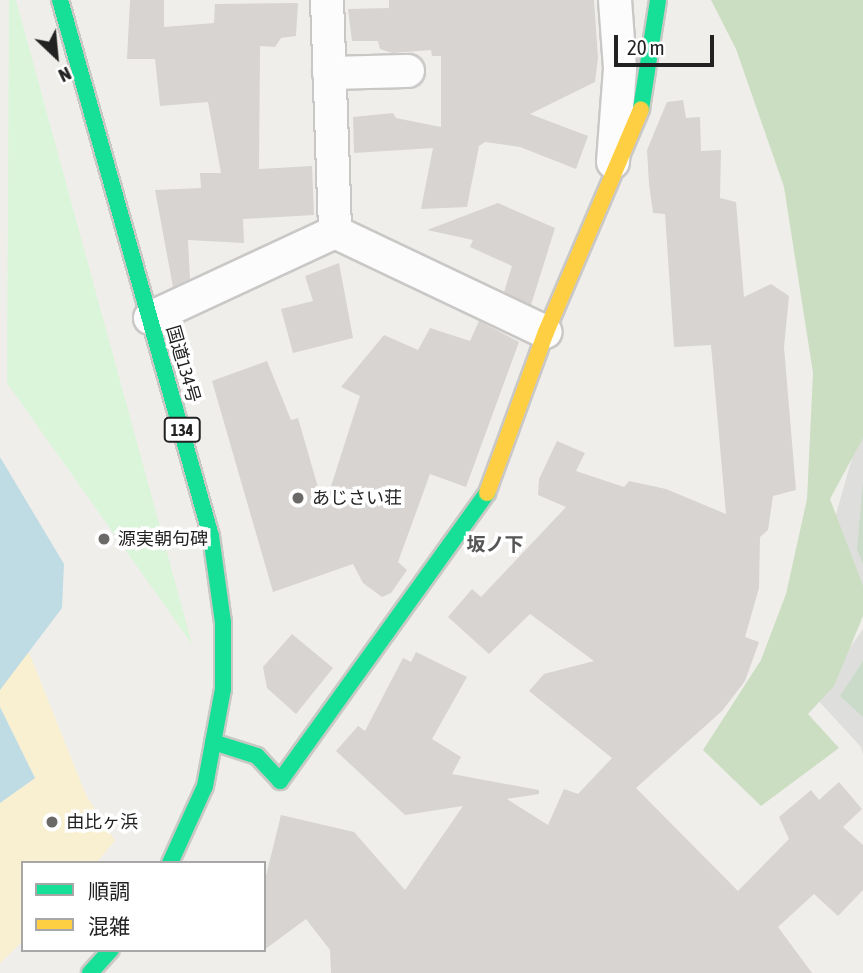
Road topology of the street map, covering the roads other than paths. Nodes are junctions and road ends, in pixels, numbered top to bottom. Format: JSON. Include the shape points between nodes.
{"nodes":[{"id":1,"x":60,"y":0,"type":"edge"},
{"id":2,"x":327,"y":0,"type":"edge"},
{"id":3,"x":615,"y":0,"type":"edge"},
{"id":4,"x":658,"y":0,"type":"edge"},
{"id":5,"x":408,"y":71,"type":"dead end"},
{"id":6,"x":329,"y":73,"type":"junction"},
{"id":7,"x":612,"y":170,"type":"junction"},
{"id":8,"x":335,"y":232,"type":"junction"},
{"id":9,"x":150,"y":318,"type":"junction"},
{"id":10,"x":546,"y":332,"type":"junction"},
{"id":11,"x":213,"y":743,"type":"junction"},
{"id":12,"x":171,"y":861,"type":"edge"},
{"id":13,"x":109,"y":952,"type":"edge"},
{"id":14,"x":90,"y":973,"type":"edge"}],
"edges":[{"from":1,"to":9,"type":"main road","name":"国道134号","number":"134"},
{"from":2,"to":6,"type":"street"},
{"from":3,"to":7,"type":"street","via":[[620,68]]},
{"from":4,"to":7,"type":"main road","via":[[645,100]]},
{"from":5,"to":6,"type":"street"},
{"from":6,"to":8,"type":"street"},
{"from":7,"to":10,"type":"main road","via":[[586,245]]},
{"from":8,"to":9,"type":"street"},
{"from":8,"to":10,"type":"street"},
{"from":9,"to":11,"type":"main road","name":"国道134号","number":"134","via":[[211,536],[223,622],[223,689]]},
{"from":10,"to":11,"type":"main road","via":[[483,504],[280,781],[257,756]]},
{"from":11,"to":12,"type":"main road","name":"国道134号","number":"134","via":[[205,786]]},
{"from":13,"to":14,"type":"main road"}]}
